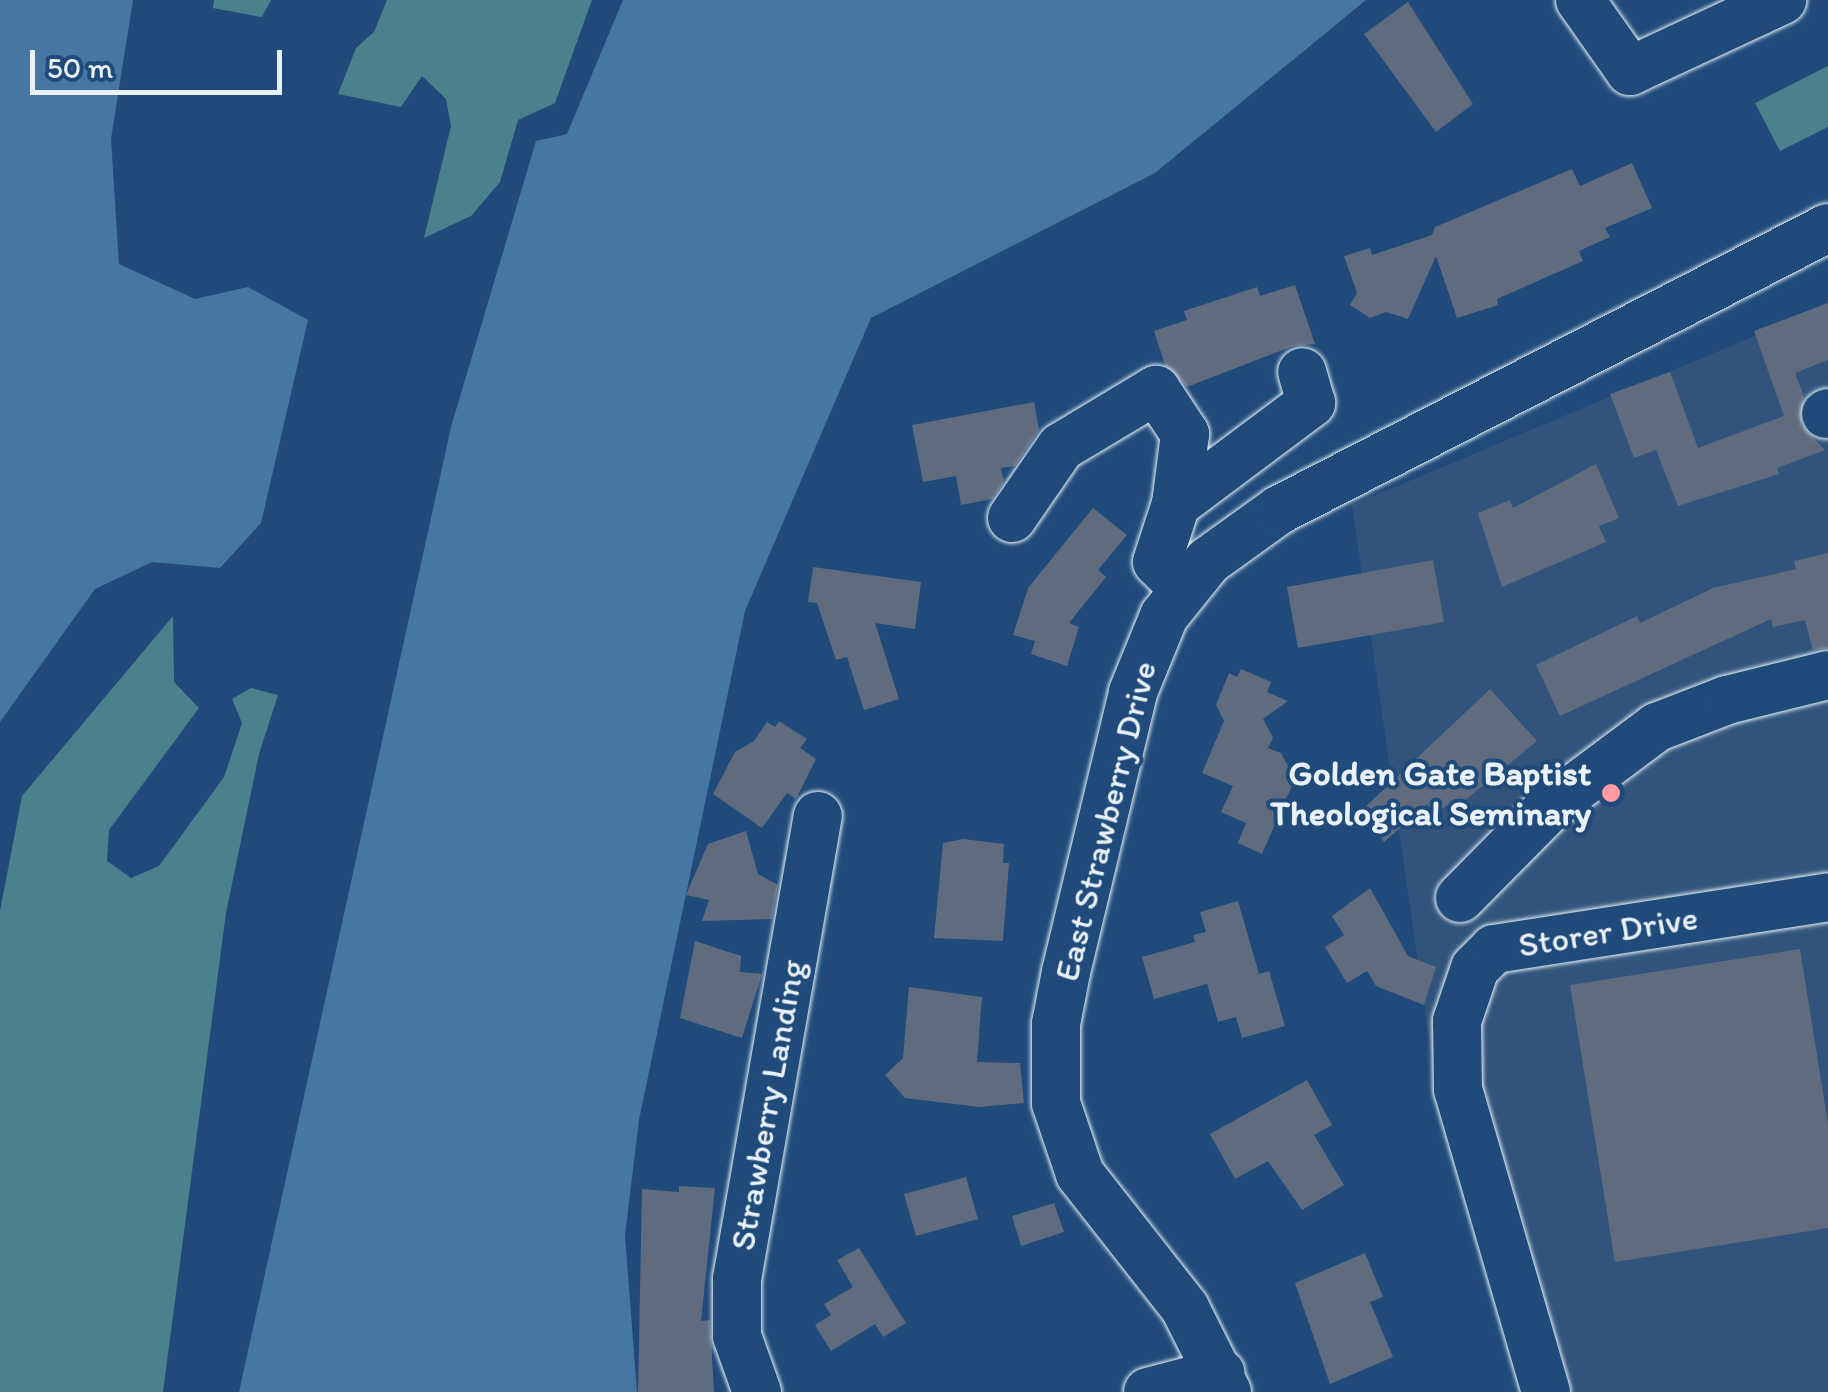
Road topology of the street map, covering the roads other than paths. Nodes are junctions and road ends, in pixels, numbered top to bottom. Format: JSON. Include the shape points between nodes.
{"nodes":[{"id":1,"x":1580,"y":0,"type":"edge"},
{"id":2,"x":1782,"y":0,"type":"edge"},
{"id":3,"x":1828,"y":228,"type":"edge"},
{"id":4,"x":1302,"y":372,"type":"dead end"},
{"id":5,"x":1176,"y":504,"type":"junction"},
{"id":6,"x":1012,"y":518,"type":"dead end"},
{"id":7,"x":1184,"y":589,"type":"junction"},
{"id":8,"x":1828,"y":675,"type":"edge"},
{"id":9,"x":818,"y":816,"type":"dead end"},
{"id":10,"x":1828,"y":897,"type":"edge"},
{"id":11,"x":1460,"y":898,"type":"dead end"},
{"id":12,"x":1224,"y":1383,"type":"edge"},
{"id":13,"x":757,"y":1392,"type":"edge"},
{"id":14,"x":1148,"y":1392,"type":"edge"},
{"id":15,"x":1546,"y":1392,"type":"edge"}],
"edges":[{"from":1,"to":2,"type":"street","via":[[1630,71]]},
{"from":3,"to":7,"type":"street","name":"East Strawberry Drive","via":[[1279,510],[1208,561]]},
{"from":4,"to":5,"type":"street","via":[[1311,403]]},
{"from":5,"to":6,"type":"street","via":[[1185,434],[1156,390],[1062,447]]},
{"from":5,"to":7,"type":"street","via":[[1157,562]]},
{"from":7,"to":12,"type":"street","name":"East Strawberry Drive","via":[[1146,652],[1133,692],[1066,972],[1053,1063],[1056,1102],[1080,1174],[1185,1308]]},
{"from":8,"to":11,"type":"street","via":[[1727,700],[1657,727],[1551,806]]},
{"from":9,"to":13,"type":"street","name":"Strawberry Landing","via":[[737,1279],[737,1336]]},
{"from":10,"to":15,"type":"street","name":"Storer Drive","via":[[1494,949],[1475,968],[1457,1022],[1458,1090]]},
{"from":12,"to":14,"type":"street"}]}
